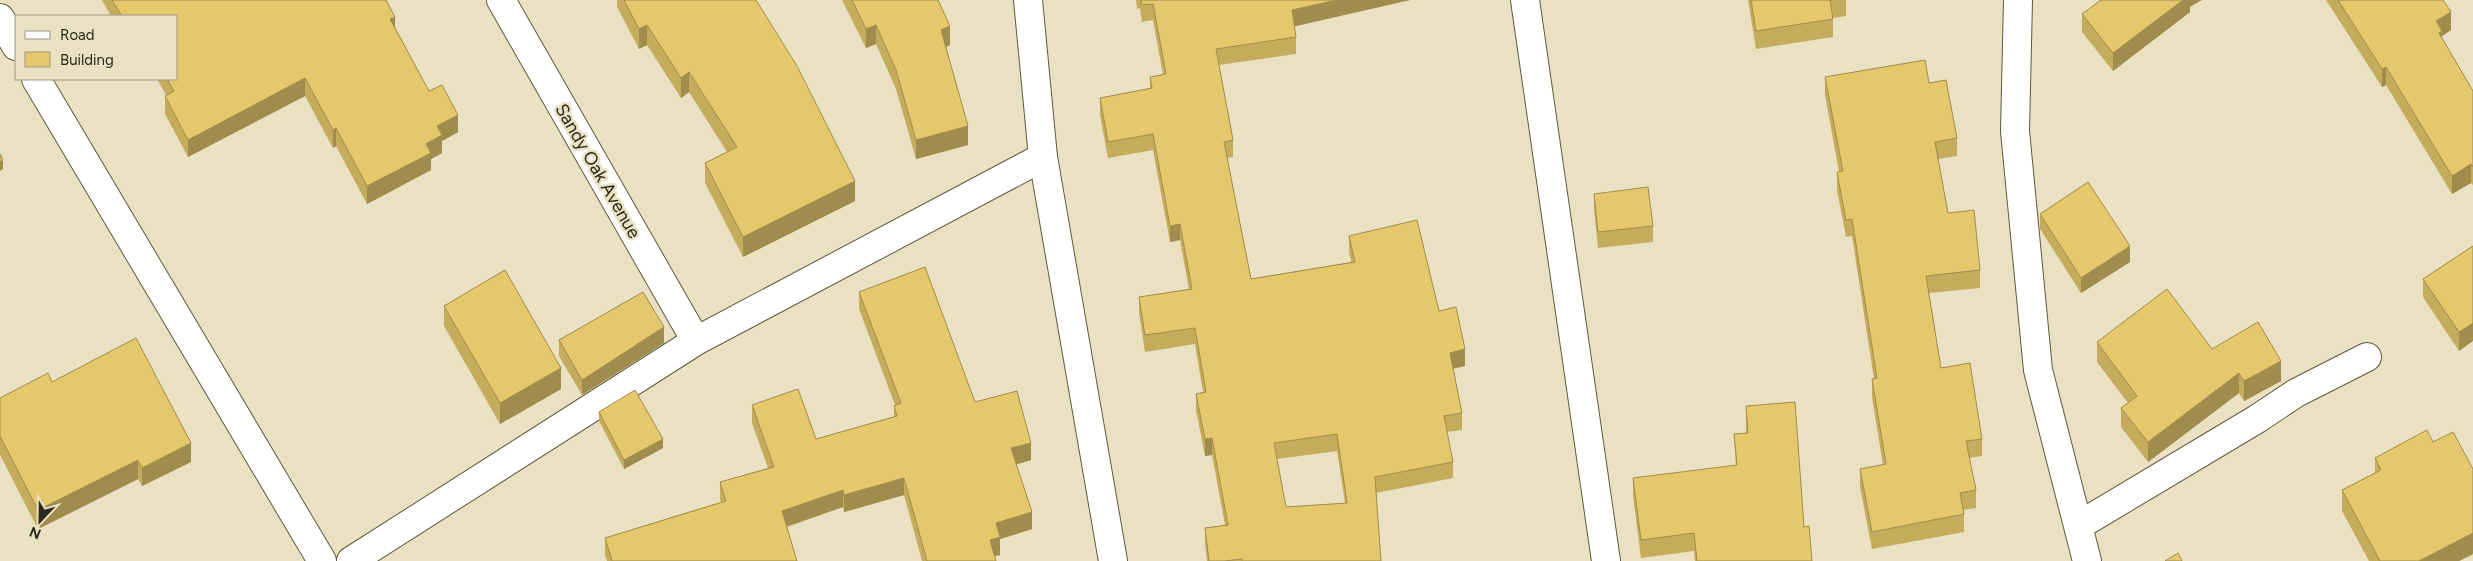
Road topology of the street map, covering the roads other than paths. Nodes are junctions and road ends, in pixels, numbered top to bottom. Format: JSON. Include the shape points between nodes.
{"nodes":[{"id":1,"x":501,"y":0,"type":"edge"},
{"id":2,"x":1028,"y":0,"type":"edge"},
{"id":3,"x":1525,"y":0,"type":"edge"},
{"id":4,"x":2018,"y":0,"type":"edge"},
{"id":5,"x":0,"y":18,"type":"edge"},
{"id":6,"x":15,"y":44,"type":"edge"},
{"id":7,"x":37,"y":80,"type":"edge"},
{"id":8,"x":1043,"y":158,"type":"junction"},
{"id":9,"x":696,"y":341,"type":"junction"},
{"id":10,"x":2367,"y":357,"type":"dead end"},
{"id":11,"x":2078,"y":526,"type":"junction"},
{"id":12,"x":322,"y":561,"type":"edge"},
{"id":13,"x":351,"y":561,"type":"edge"},
{"id":14,"x":1114,"y":561,"type":"edge"},
{"id":15,"x":1606,"y":561,"type":"edge"},
{"id":16,"x":2087,"y":561,"type":"edge"}],
"edges":[{"from":1,"to":9,"type":"street","name":"Sandy Oak Avenue"},
{"from":2,"to":8,"type":"street"},
{"from":3,"to":15,"type":"street"},
{"from":4,"to":11,"type":"street","via":[[2015,131],[2038,370]]},
{"from":5,"to":6,"type":"street"},
{"from":7,"to":12,"type":"street"},
{"from":8,"to":9,"type":"street"},
{"from":8,"to":14,"type":"street"},
{"from":9,"to":13,"type":"street"},
{"from":10,"to":11,"type":"street","via":[[2296,393]]},
{"from":11,"to":16,"type":"street"}]}
